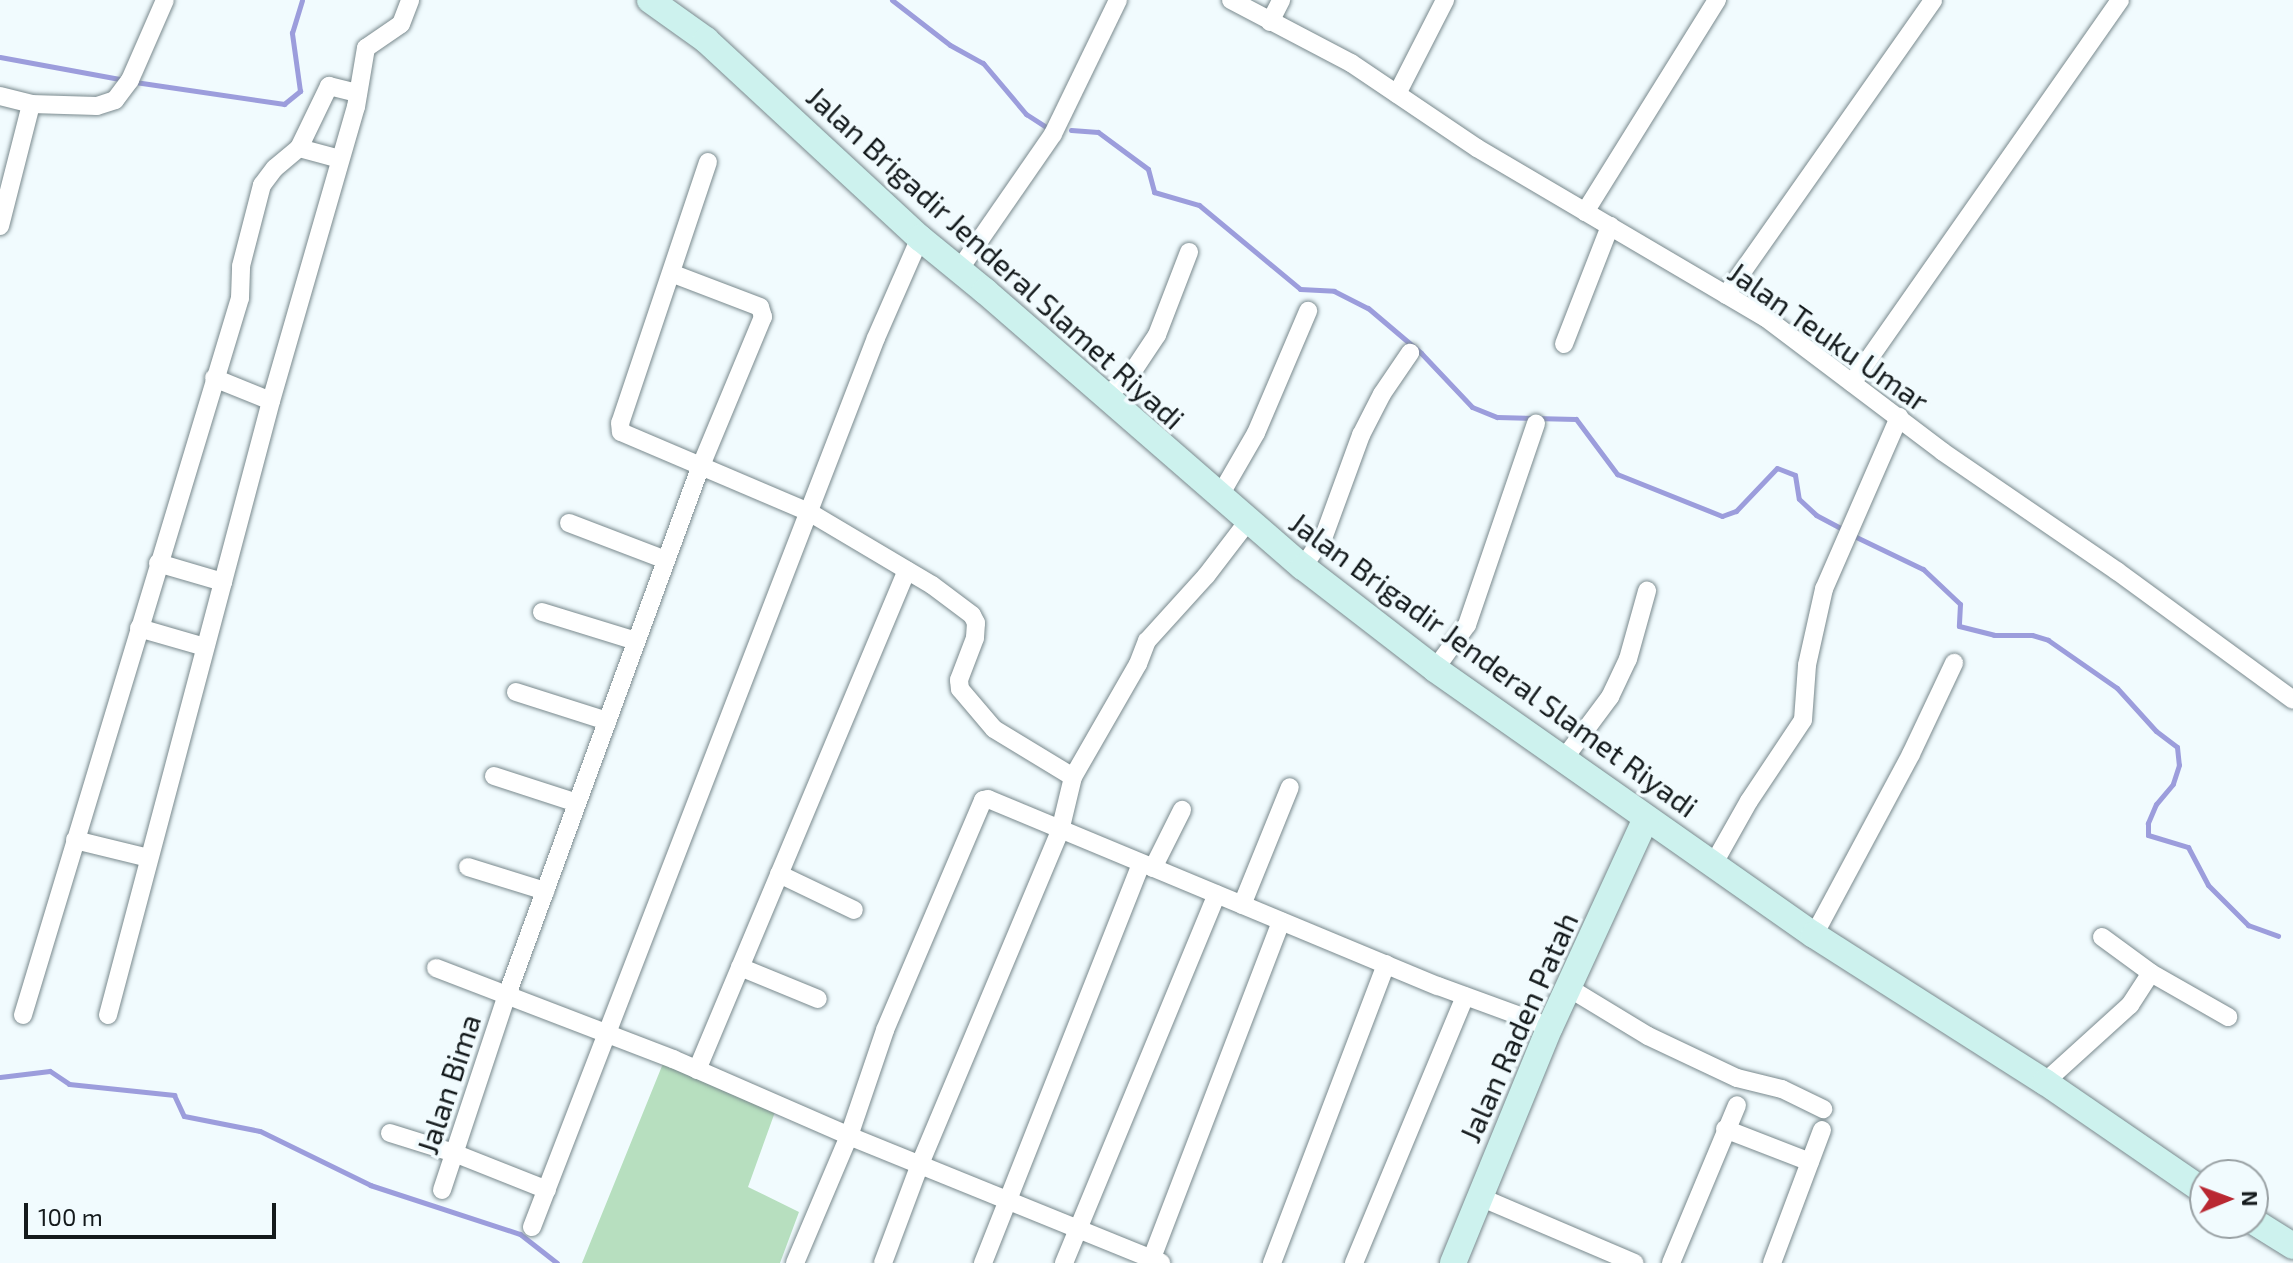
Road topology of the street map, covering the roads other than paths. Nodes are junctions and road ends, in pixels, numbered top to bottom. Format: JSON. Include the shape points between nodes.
{"nodes":[{"id":1,"x":165,"y":0,"type":"edge"},
{"id":2,"x":410,"y":0,"type":"edge"},
{"id":3,"x":650,"y":0,"type":"edge"},
{"id":4,"x":1118,"y":0,"type":"edge"},
{"id":5,"x":1231,"y":0,"type":"edge"},
{"id":6,"x":1281,"y":0,"type":"edge"},
{"id":7,"x":1445,"y":0,"type":"edge"},
{"id":8,"x":1717,"y":0,"type":"edge"},
{"id":9,"x":1933,"y":0,"type":"edge"},
{"id":10,"x":2120,"y":0,"type":"edge"},
{"id":11,"x":1270,"y":22,"type":"junction"},
{"id":12,"x":358,"y":93,"type":"junction"},
{"id":13,"x":1397,"y":94,"type":"junction"},
{"id":14,"x":0,"y":96,"type":"edge"},
{"id":15,"x":31,"y":104,"type":"junction"},
{"id":16,"x":299,"y":148,"type":"junction"},
{"id":17,"x":340,"y":159,"type":"junction"},
{"id":18,"x":708,"y":162,"type":"dead end"},
{"id":19,"x":1585,"y":212,"type":"junction"},
{"id":20,"x":0,"y":226,"type":"edge"},
{"id":21,"x":1610,"y":226,"type":"junction"},
{"id":22,"x":920,"y":238,"type":"junction"},
{"id":23,"x":1189,"y":252,"type":"dead end"},
{"id":24,"x":959,"y":270,"type":"junction"},
{"id":25,"x":671,"y":273,"type":"junction"},
{"id":26,"x":1726,"y":295,"type":"junction"},
{"id":27,"x":1308,"y":311,"type":"dead end"},
{"id":28,"x":1564,"y":344,"type":"dead end"},
{"id":29,"x":1410,"y":353,"type":"dead end"},
{"id":30,"x":214,"y":378,"type":"junction"},
{"id":31,"x":1852,"y":383,"type":"junction"},
{"id":32,"x":1104,"y":396,"type":"junction"},
{"id":33,"x":271,"y":401,"type":"junction"},
{"id":34,"x":1899,"y":417,"type":"junction"},
{"id":35,"x":1536,"y":424,"type":"dead end"},
{"id":36,"x":700,"y":468,"type":"junction"},
{"id":37,"x":1219,"y":497,"type":"junction"},
{"id":38,"x":809,"y":512,"type":"junction"},
{"id":39,"x":1248,"y":521,"type":"junction"},
{"id":40,"x":569,"y":523,"type":"dead end"},
{"id":41,"x":666,"y":560,"type":"junction"},
{"id":42,"x":158,"y":563,"type":"junction"},
{"id":43,"x":1303,"y":567,"type":"junction"},
{"id":44,"x":907,"y":570,"type":"junction"},
{"id":45,"x":223,"y":582,"type":"junction"},
{"id":46,"x":1647,"y":591,"type":"dead end"},
{"id":47,"x":542,"y":612,"type":"dead end"},
{"id":48,"x":139,"y":628,"type":"junction"},
{"id":49,"x":636,"y":641,"type":"junction"},
{"id":50,"x":205,"y":647,"type":"junction"},
{"id":51,"x":1954,"y":663,"type":"dead end"},
{"id":52,"x":1435,"y":669,"type":"junction"},
{"id":53,"x":516,"y":692,"type":"dead end"},
{"id":54,"x":2293,"y":700,"type":"edge"},
{"id":55,"x":607,"y":721,"type":"junction"},
{"id":56,"x":1563,"y":760,"type":"junction"},
{"id":57,"x":494,"y":776,"type":"dead end"},
{"id":58,"x":1073,"y":777,"type":"junction"},
{"id":59,"x":1290,"y":787,"type":"dead end"},
{"id":60,"x":577,"y":803,"type":"junction"},
{"id":61,"x":1182,"y":810,"type":"dead end"},
{"id":62,"x":1646,"y":818,"type":"junction"},
{"id":63,"x":1060,"y":831,"type":"junction"},
{"id":64,"x":75,"y":840,"type":"junction"},
{"id":65,"x":149,"y":858,"type":"junction"},
{"id":66,"x":1714,"y":863,"type":"junction"},
{"id":67,"x":1147,"y":866,"type":"junction"},
{"id":68,"x":468,"y":867,"type":"dead end"},
{"id":69,"x":779,"y":874,"type":"junction"},
{"id":70,"x":545,"y":891,"type":"junction"},
{"id":71,"x":1217,"y":894,"type":"junction"},
{"id":72,"x":1242,"y":905,"type":"junction"},
{"id":73,"x":854,"y":910,"type":"dead end"},
{"id":74,"x":1281,"y":921,"type":"junction"},
{"id":75,"x":1814,"y":935,"type":"junction"},
{"id":76,"x":2102,"y":937,"type":"dead end"},
{"id":77,"x":1386,"y":964,"type":"junction"},
{"id":78,"x":740,"y":967,"type":"junction"},
{"id":79,"x":436,"y":968,"type":"dead end"},
{"id":80,"x":2151,"y":973,"type":"junction"},
{"id":81,"x":1569,"y":988,"type":"junction"},
{"id":82,"x":507,"y":995,"type":"junction"},
{"id":83,"x":1465,"y":996,"type":"junction"},
{"id":84,"x":818,"y":999,"type":"dead end"},
{"id":85,"x":23,"y":1015,"type":"dead end"},
{"id":86,"x":108,"y":1015,"type":"dead end"},
{"id":87,"x":2228,"y":1017,"type":"dead end"},
{"id":88,"x":1550,"y":1027,"type":"junction"},
{"id":89,"x":608,"y":1034,"type":"junction"},
{"id":90,"x":697,"y":1070,"type":"junction"},
{"id":91,"x":2045,"y":1082,"type":"junction"},
{"id":92,"x":1737,"y":1105,"type":"dead end"},
{"id":93,"x":1823,"y":1109,"type":"dead end"},
{"id":94,"x":1725,"y":1129,"type":"junction"},
{"id":95,"x":1822,"y":1130,"type":"dead end"},
{"id":96,"x":390,"y":1133,"type":"dead end"},
{"id":97,"x":849,"y":1136,"type":"junction"},
{"id":98,"x":454,"y":1153,"type":"junction"},
{"id":99,"x":1810,"y":1162,"type":"junction"},
{"id":100,"x":920,"y":1164,"type":"junction"},
{"id":101,"x":2189,"y":1181,"type":"edge"},
{"id":102,"x":442,"y":1190,"type":"dead end"},
{"id":103,"x":547,"y":1190,"type":"junction"},
{"id":104,"x":1480,"y":1197,"type":"junction"},
{"id":105,"x":1008,"y":1201,"type":"junction"},
{"id":106,"x":532,"y":1227,"type":"dead end"},
{"id":107,"x":1078,"y":1229,"type":"junction"},
{"id":108,"x":2269,"y":1231,"type":"edge"},
{"id":109,"x":2293,"y":1246,"type":"edge"},
{"id":110,"x":1154,"y":1262,"type":"edge"},
{"id":111,"x":795,"y":1263,"type":"edge"},
{"id":112,"x":883,"y":1263,"type":"edge"},
{"id":113,"x":983,"y":1263,"type":"edge"},
{"id":114,"x":1064,"y":1263,"type":"edge"},
{"id":115,"x":1272,"y":1263,"type":"edge"},
{"id":116,"x":1354,"y":1263,"type":"edge"},
{"id":117,"x":1453,"y":1263,"type":"edge"},
{"id":118,"x":1635,"y":1263,"type":"edge"},
{"id":119,"x":1671,"y":1263,"type":"edge"},
{"id":120,"x":1772,"y":1263,"type":"edge"}],
"edges":[{"from":1,"to":15,"type":"street","via":[[122,94],[97,106]]},
{"from":2,"to":12,"type":"street","via":[[401,24],[366,48]]},
{"from":3,"to":22,"type":"main road","name":"Jalan Brigadir Jenderal Slamet Riyadi","via":[[706,40]]},
{"from":4,"to":24,"type":"street","via":[[1053,134]]},
{"from":5,"to":11,"type":"street","name":"Jalan Teuku Umar"},
{"from":6,"to":11,"type":"street"},
{"from":7,"to":13,"type":"street"},
{"from":8,"to":19,"type":"street"},
{"from":9,"to":26,"type":"street"},
{"from":10,"to":31,"type":"street"},
{"from":11,"to":13,"type":"street","name":"Jalan Teuku Umar","via":[[1324,48]]},
{"from":12,"to":16,"type":"street","via":[[329,86]]},
{"from":12,"to":17,"type":"street"},
{"from":13,"to":19,"type":"street","name":"Jalan Teuku Umar"},
{"from":14,"to":15,"type":"street"},
{"from":15,"to":20,"type":"street"},
{"from":16,"to":17,"type":"street"},
{"from":16,"to":30,"type":"street","via":[[262,185],[241,266],[240,298]]},
{"from":17,"to":33,"type":"street"},
{"from":18,"to":25,"type":"street"},
{"from":19,"to":21,"type":"street","name":"Jalan Teuku Umar"},
{"from":21,"to":26,"type":"street","name":"Jalan Teuku Umar"},
{"from":21,"to":28,"type":"street"},
{"from":22,"to":24,"type":"main road","name":"Jalan Brigadir Jenderal Slamet Riyadi"},
{"from":22,"to":38,"type":"street"},
{"from":23,"to":32,"type":"street","via":[[1157,335],[1127,380]]},
{"from":24,"to":32,"type":"main road","name":"Jalan Brigadir Jenderal Slamet Riyadi"},
{"from":25,"to":36,"type":"street","via":[[621,432]]},
{"from":25,"to":36,"type":"street","name":"Jalan Bima","via":[[763,312]]},
{"from":26,"to":31,"type":"street","name":"Jalan Teuku Umar","via":[[1766,318]]},
{"from":27,"to":37,"type":"street","via":[[1256,433]]},
{"from":29,"to":43,"type":"street","via":[[1368,421],[1324,536]]},
{"from":30,"to":33,"type":"street"},
{"from":30,"to":42,"type":"street"},
{"from":31,"to":34,"type":"street","name":"Jalan Teuku Umar"},
{"from":32,"to":37,"type":"main road","name":"Jalan Brigadir Jenderal Slamet Riyadi"},
{"from":33,"to":45,"type":"street"},
{"from":34,"to":54,"type":"street","name":"Jalan Teuku Umar"},
{"from":34,"to":66,"type":"street","via":[[1816,618],[1803,720]]},
{"from":35,"to":52,"type":"street","via":[[1467,625]]},
{"from":36,"to":38,"type":"street"},
{"from":36,"to":41,"type":"street","name":"Jalan Bima"},
{"from":37,"to":39,"type":"main road","name":"Jalan Brigadir Jenderal Slamet Riyadi"},
{"from":38,"to":44,"type":"street"},
{"from":38,"to":89,"type":"street"},
{"from":39,"to":43,"type":"main road","name":"Jalan Brigadir Jenderal Slamet Riyadi"},
{"from":39,"to":58,"type":"street","via":[[1147,641]]},
{"from":40,"to":41,"type":"street"},
{"from":41,"to":49,"type":"street","name":"Jalan Bima"},
{"from":42,"to":45,"type":"street"},
{"from":42,"to":48,"type":"street"},
{"from":43,"to":52,"type":"main road","name":"Jalan Brigadir Jenderal Slamet Riyadi"},
{"from":44,"to":58,"type":"street","via":[[976,623],[959,680],[964,695],[994,729]]},
{"from":44,"to":69,"type":"street"},
{"from":45,"to":50,"type":"street"},
{"from":46,"to":56,"type":"street","via":[[1628,659],[1610,697]]},
{"from":47,"to":49,"type":"street"},
{"from":48,"to":50,"type":"street"},
{"from":48,"to":64,"type":"street"},
{"from":49,"to":55,"type":"street","name":"Jalan Bima"},
{"from":50,"to":65,"type":"street"},
{"from":51,"to":75,"type":"street"},
{"from":52,"to":56,"type":"main road","name":"Jalan Brigadir Jenderal Slamet Riyadi"},
{"from":53,"to":55,"type":"street"},
{"from":55,"to":60,"type":"street","name":"Jalan Bima"},
{"from":56,"to":62,"type":"main road","name":"Jalan Brigadir Jenderal Slamet Riyadi"},
{"from":57,"to":60,"type":"street"},
{"from":58,"to":63,"type":"street"},
{"from":59,"to":72,"type":"street"},
{"from":60,"to":70,"type":"street","name":"Jalan Bima"},
{"from":61,"to":67,"type":"street"},
{"from":62,"to":66,"type":"main road","name":"Jalan Brigadir Jenderal Slamet Riyadi"},
{"from":62,"to":81,"type":"main road","name":"Jalan Raden Patah"},
{"from":63,"to":67,"type":"street"},
{"from":63,"to":97,"type":"street","via":[[988,799],[978,804],[885,1030]]},
{"from":63,"to":100,"type":"street"},
{"from":64,"to":65,"type":"street"},
{"from":64,"to":85,"type":"street"},
{"from":65,"to":86,"type":"street"},
{"from":66,"to":75,"type":"main road","name":"Jalan Brigadir Jenderal Slamet Riyadi"},
{"from":67,"to":71,"type":"street"},
{"from":67,"to":105,"type":"street"},
{"from":68,"to":70,"type":"street"},
{"from":69,"to":73,"type":"street"},
{"from":69,"to":78,"type":"street"},
{"from":70,"to":82,"type":"street","name":"Jalan Bima"},
{"from":71,"to":72,"type":"street"},
{"from":71,"to":107,"type":"street"},
{"from":72,"to":74,"type":"street"},
{"from":74,"to":77,"type":"street"},
{"from":74,"to":110,"type":"street"},
{"from":75,"to":91,"type":"main road","name":"Jalan Brigadir Jenderal Slamet Riyadi"},
{"from":76,"to":80,"type":"street"},
{"from":77,"to":83,"type":"street"},
{"from":77,"to":115,"type":"street"},
{"from":78,"to":84,"type":"street"},
{"from":78,"to":90,"type":"street"},
{"from":79,"to":82,"type":"street"},
{"from":80,"to":87,"type":"street"},
{"from":80,"to":91,"type":"street","via":[[2119,1016]]},
{"from":81,"to":88,"type":"main road","name":"Jalan Raden Patah"},
{"from":81,"to":93,"type":"street","via":[[1673,1048]]},
{"from":82,"to":89,"type":"street"},
{"from":82,"to":98,"type":"street","name":"Jalan Bima"},
{"from":83,"to":88,"type":"street"},
{"from":83,"to":116,"type":"street"},
{"from":88,"to":104,"type":"main road","name":"Jalan Raden Patah"},
{"from":89,"to":90,"type":"street"},
{"from":89,"to":103,"type":"street"},
{"from":90,"to":97,"type":"street"},
{"from":91,"to":101,"type":"main road","name":"Jalan Brigadir Jenderal Slamet Riyadi"},
{"from":92,"to":94,"type":"street"},
{"from":94,"to":99,"type":"street"},
{"from":94,"to":119,"type":"street"},
{"from":95,"to":99,"type":"street"},
{"from":96,"to":98,"type":"street"},
{"from":97,"to":100,"type":"street"},
{"from":97,"to":111,"type":"street"},
{"from":98,"to":102,"type":"street","name":"Jalan Bima"},
{"from":98,"to":103,"type":"street"},
{"from":99,"to":120,"type":"street"},
{"from":100,"to":105,"type":"street"},
{"from":100,"to":112,"type":"street"},
{"from":103,"to":106,"type":"street"},
{"from":104,"to":117,"type":"main road","name":"Jalan Raden Patah"},
{"from":104,"to":118,"type":"street"},
{"from":105,"to":107,"type":"street"},
{"from":105,"to":113,"type":"street"},
{"from":107,"to":110,"type":"street"},
{"from":107,"to":114,"type":"street"},
{"from":108,"to":109,"type":"main road"}]}
